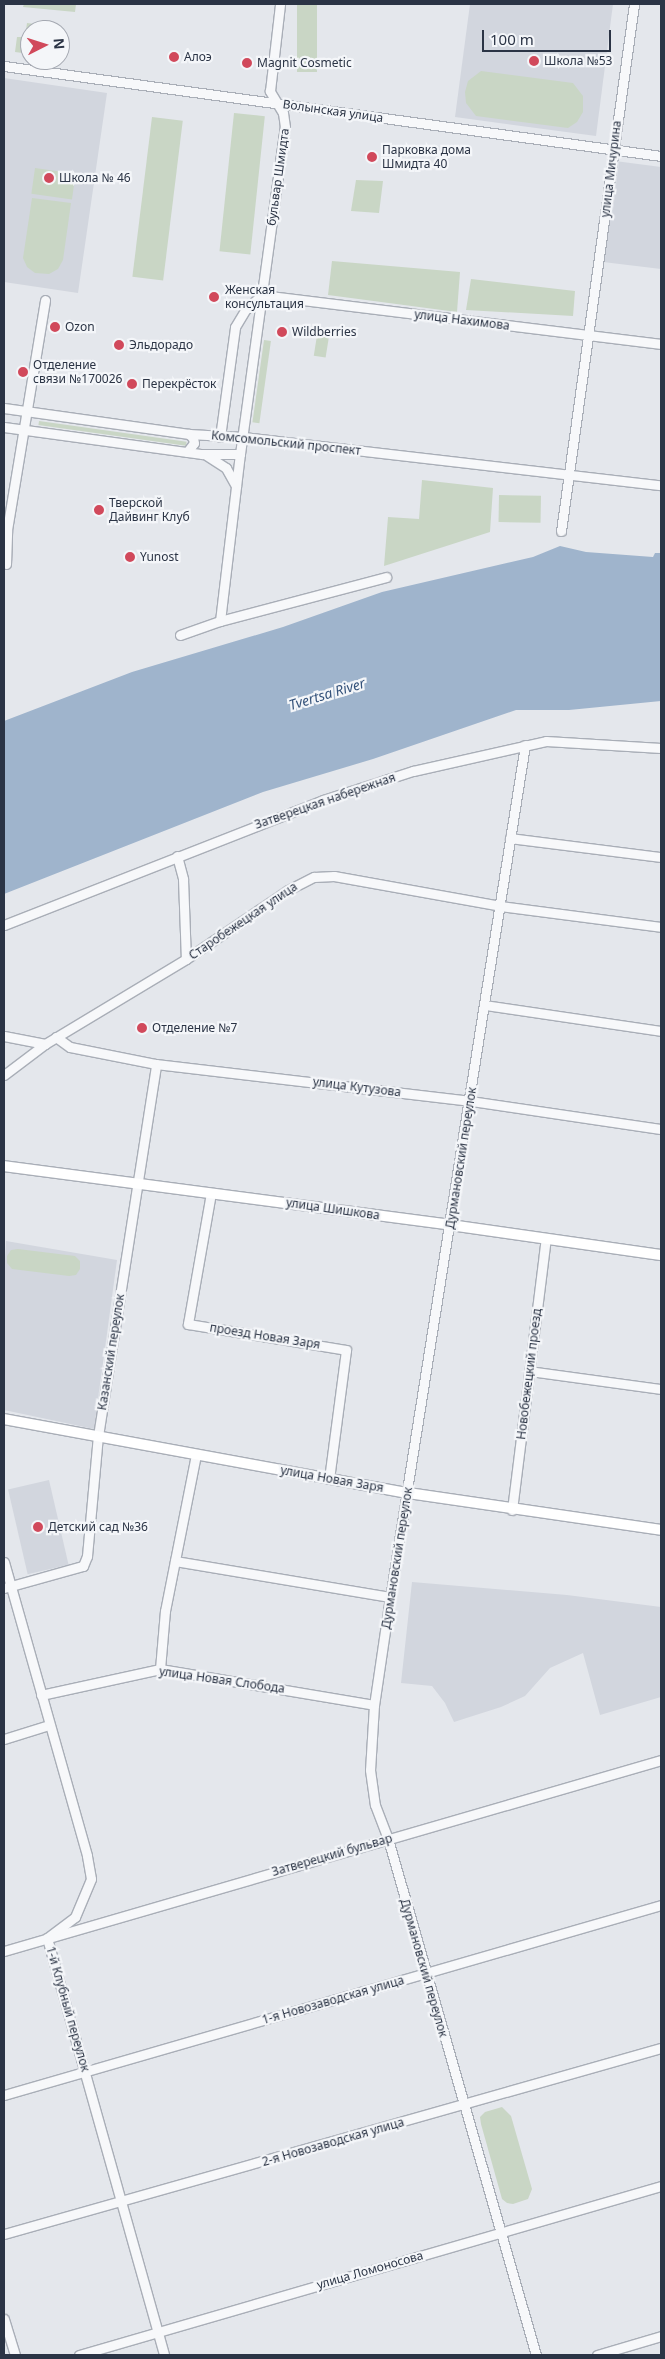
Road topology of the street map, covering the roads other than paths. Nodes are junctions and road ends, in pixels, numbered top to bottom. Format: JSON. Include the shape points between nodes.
{"nodes":[{"id":1,"x":280,"y":4,"type":"edge"},
{"id":2,"x":634,"y":4,"type":"edge"},
{"id":3,"x":4,"y":66,"type":"edge"},
{"id":4,"x":277,"y":104,"type":"junction"},
{"id":5,"x":613,"y":150,"type":"junction"},
{"id":6,"x":661,"y":156,"type":"edge"},
{"id":7,"x":262,"y":295,"type":"junction"},
{"id":8,"x":45,"y":300,"type":"dead end"},
{"id":9,"x":587,"y":335,"type":"junction"},
{"id":10,"x":661,"y":344,"type":"edge"},
{"id":11,"x":4,"y":408,"type":"edge"},
{"id":12,"x":25,"y":411,"type":"junction"},
{"id":13,"x":4,"y":427,"type":"edge"},
{"id":14,"x":22,"y":430,"type":"junction"},
{"id":15,"x":189,"y":434,"type":"junction"},
{"id":16,"x":220,"y":437,"type":"junction"},
{"id":17,"x":242,"y":437,"type":"junction"},
{"id":18,"x":187,"y":452,"type":"junction"},
{"id":19,"x":202,"y":454,"type":"junction"},
{"id":20,"x":240,"y":454,"type":"junction"},
{"id":21,"x":569,"y":474,"type":"junction"},
{"id":22,"x":661,"y":485,"type":"edge"},
{"id":23,"x":236,"y":486,"type":"junction"},
{"id":24,"x":5,"y":530,"type":"edge"},
{"id":25,"x":561,"y":531,"type":"dead end"},
{"id":26,"x":6,"y":564,"type":"dead end"},
{"id":27,"x":386,"y":577,"type":"dead end"},
{"id":28,"x":220,"y":622,"type":"junction"},
{"id":29,"x":180,"y":635,"type":"dead end"},
{"id":30,"x":525,"y":745,"type":"junction"},
{"id":31,"x":661,"y":748,"type":"edge"},
{"id":32,"x":510,"y":838,"type":"junction"},
{"id":33,"x":177,"y":856,"type":"junction"},
{"id":34,"x":661,"y":857,"type":"edge"},
{"id":35,"x":500,"y":906,"type":"junction"},
{"id":36,"x":4,"y":925,"type":"edge"},
{"id":37,"x":661,"y":927,"type":"edge"},
{"id":38,"x":186,"y":959,"type":"junction"},
{"id":39,"x":485,"y":1005,"type":"junction"},
{"id":40,"x":661,"y":1031,"type":"edge"},
{"id":41,"x":4,"y":1036,"type":"edge"},
{"id":42,"x":56,"y":1037,"type":"junction"},
{"id":43,"x":45,"y":1044,"type":"junction"},
{"id":44,"x":156,"y":1064,"type":"junction"},
{"id":45,"x":4,"y":1075,"type":"edge"},
{"id":46,"x":471,"y":1101,"type":"junction"},
{"id":47,"x":661,"y":1129,"type":"edge"},
{"id":48,"x":4,"y":1166,"type":"edge"},
{"id":49,"x":137,"y":1184,"type":"junction"},
{"id":50,"x":211,"y":1193,"type":"junction"},
{"id":51,"x":450,"y":1224,"type":"junction"},
{"id":52,"x":546,"y":1238,"type":"junction"},
{"id":53,"x":661,"y":1255,"type":"edge"},
{"id":54,"x":529,"y":1371,"type":"junction"},
{"id":55,"x":661,"y":1389,"type":"edge"},
{"id":56,"x":4,"y":1419,"type":"edge"},
{"id":57,"x":98,"y":1436,"type":"junction"},
{"id":58,"x":196,"y":1454,"type":"junction"},
{"id":59,"x":329,"y":1479,"type":"junction"},
{"id":60,"x":408,"y":1493,"type":"junction"},
{"id":61,"x":512,"y":1510,"type":"junction"},
{"id":62,"x":661,"y":1530,"type":"edge"},
{"id":63,"x":175,"y":1561,"type":"junction"},
{"id":64,"x":4,"y":1562,"type":"edge"},
{"id":65,"x":7,"y":1588,"type":"edge"},
{"id":66,"x":390,"y":1596,"type":"junction"},
{"id":67,"x":160,"y":1669,"type":"junction"},
{"id":68,"x":41,"y":1695,"type":"junction"},
{"id":69,"x":374,"y":1704,"type":"junction"},
{"id":70,"x":49,"y":1725,"type":"junction"},
{"id":71,"x":4,"y":1739,"type":"edge"},
{"id":72,"x":661,"y":1760,"type":"edge"},
{"id":73,"x":388,"y":1839,"type":"junction"},
{"id":74,"x":661,"y":1905,"type":"edge"},
{"id":75,"x":47,"y":1938,"type":"junction"},
{"id":76,"x":4,"y":1951,"type":"edge"},
{"id":77,"x":425,"y":1973,"type":"junction"},
{"id":78,"x":661,"y":2048,"type":"edge"},
{"id":79,"x":86,"y":2072,"type":"junction"},
{"id":80,"x":4,"y":2096,"type":"edge"},
{"id":81,"x":464,"y":2105,"type":"junction"},
{"id":82,"x":661,"y":2186,"type":"edge"},
{"id":83,"x":120,"y":2202,"type":"junction"},
{"id":84,"x":501,"y":2233,"type":"junction"},
{"id":85,"x":4,"y":2234,"type":"edge"},
{"id":86,"x":4,"y":2319,"type":"edge"},
{"id":87,"x":157,"y":2332,"type":"junction"},
{"id":88,"x":661,"y":2336,"type":"edge"},
{"id":89,"x":15,"y":2355,"type":"edge"},
{"id":90,"x":79,"y":2355,"type":"edge"},
{"id":91,"x":164,"y":2355,"type":"edge"},
{"id":92,"x":536,"y":2355,"type":"edge"},
{"id":93,"x":597,"y":2355,"type":"edge"}],
"edges":[{"from":1,"to":4,"type":"street","name":"бульвар Шмидта","via":[[270,88],[271,97]]},
{"from":2,"to":5,"type":"street","name":"улица Мичурина"},
{"from":3,"to":4,"type":"street","name":"Волынская улица"},
{"from":4,"to":5,"type":"street","name":"Волынская улица"},
{"from":4,"to":7,"type":"street","name":"бульвар Шмидта","via":[[286,127]]},
{"from":5,"to":6,"type":"street","name":"Волынская улица"},
{"from":5,"to":9,"type":"street","name":"улица Мичурина"},
{"from":7,"to":9,"type":"street","name":"улица Нахимова"},
{"from":7,"to":16,"type":"street","via":[[246,309],[235,326]]},
{"from":7,"to":17,"type":"street","name":"бульвар Шмидта"},
{"from":8,"to":12,"type":"street"},
{"from":9,"to":10,"type":"street","name":"улица Нахимова"},
{"from":9,"to":21,"type":"street","name":"улица Мичурина"},
{"from":11,"to":12,"type":"street","name":"Комсомольский проспект"},
{"from":12,"to":14,"type":"street"},
{"from":12,"to":15,"type":"street","name":"Комсомольский проспект"},
{"from":13,"to":14,"type":"street","name":"Комсомольский проспект"},
{"from":14,"to":18,"type":"street","name":"Комсомольский проспект"},
{"from":14,"to":24,"type":"street"},
{"from":15,"to":16,"type":"street","name":"Комсомольский проспект"},
{"from":15,"to":18,"type":"street","via":[[194,444]]},
{"from":16,"to":17,"type":"street","name":"Комсомольский проспект"},
{"from":17,"to":20,"type":"street","name":"бульвар Шмидта"},
{"from":17,"to":21,"type":"street","name":"Комсомольский проспект"},
{"from":18,"to":19,"type":"street","name":"Комсомольский проспект"},
{"from":19,"to":20,"type":"street","name":"Комсомольский проспект"},
{"from":19,"to":23,"type":"street","name":"Комсомольский проспект","via":[[223,466]]},
{"from":20,"to":23,"type":"street","name":"бульвар Шмидта"},
{"from":21,"to":22,"type":"street","name":"Комсомольский проспект"},
{"from":21,"to":25,"type":"street","name":"улица Мичурина"},
{"from":23,"to":28,"type":"street","name":"бульвар Шмидта"},
{"from":24,"to":26,"type":"street"},
{"from":27,"to":28,"type":"street"},
{"from":28,"to":29,"type":"street"},
{"from":30,"to":31,"type":"street","name":"Затверецкая набережная","via":[[546,742]]},
{"from":30,"to":32,"type":"street","name":"Дурмановский переулок"},
{"from":30,"to":33,"type":"street","name":"Затверецкая набережная","via":[[413,770],[323,800]]},
{"from":32,"to":34,"type":"street"},
{"from":32,"to":35,"type":"street","name":"Дурмановский переулок"},
{"from":33,"to":36,"type":"street","name":"Затверецкая набережная"},
{"from":33,"to":38,"type":"street","via":[[182,879]]},
{"from":35,"to":37,"type":"street","name":"Старобежецкая улица"},
{"from":35,"to":38,"type":"street","name":"Старобежецкая улица","via":[[342,878],[314,877],[288,890]]},
{"from":35,"to":39,"type":"street","name":"Дурмановский переулок"},
{"from":38,"to":42,"type":"street","name":"Старобежецкая улица"},
{"from":39,"to":40,"type":"street"},
{"from":39,"to":46,"type":"street","name":"Дурмановский переулок"},
{"from":41,"to":43,"type":"street"},
{"from":42,"to":43,"type":"street","name":"Старобежецкая улица"},
{"from":42,"to":44,"type":"street","name":"улица Кутузова","via":[[70,1047]]},
{"from":43,"to":45,"type":"street","name":"Старобежецкая улица"},
{"from":44,"to":46,"type":"street","name":"улица Кутузова"},
{"from":44,"to":49,"type":"street","name":"Казанский переулок"},
{"from":46,"to":47,"type":"street","name":"улица Кутузова"},
{"from":46,"to":51,"type":"street","name":"Дурмановский переулок"},
{"from":48,"to":49,"type":"main road","name":"улица Шишкова"},
{"from":49,"to":50,"type":"main road","name":"улица Шишкова"},
{"from":49,"to":57,"type":"street","name":"Казанский переулок"},
{"from":50,"to":51,"type":"main road","name":"улица Шишкова"},
{"from":50,"to":59,"type":"street","name":"проезд Новая Заря","via":[[188,1324],[346,1350]]},
{"from":51,"to":52,"type":"main road","name":"улица Шишкова"},
{"from":51,"to":60,"type":"street","name":"Дурмановский переулок"},
{"from":52,"to":53,"type":"main road","name":"улица Шишкова"},
{"from":52,"to":54,"type":"street","name":"Новобежецкий проезд"},
{"from":54,"to":55,"type":"street"},
{"from":54,"to":61,"type":"street","name":"Новобежецкий проезд"},
{"from":56,"to":57,"type":"main road","name":"улица Новая Заря"},
{"from":57,"to":58,"type":"main road","name":"улица Новая Заря"},
{"from":57,"to":65,"type":"street","name":"Казанский переулок","via":[[87,1556],[83,1566]]},
{"from":58,"to":59,"type":"main road","name":"улица Новая Заря"},
{"from":58,"to":63,"type":"street"},
{"from":59,"to":60,"type":"main road","name":"улица Новая Заря"},
{"from":60,"to":61,"type":"main road","name":"улица Новая Заря"},
{"from":60,"to":66,"type":"street","name":"Дурмановский переулок"},
{"from":61,"to":62,"type":"main road","name":"улица Новая Заря"},
{"from":63,"to":66,"type":"street"},
{"from":63,"to":67,"type":"street","via":[[165,1611]]},
{"from":64,"to":65,"type":"street","name":"1-й Клубный переулок"},
{"from":65,"to":68,"type":"street","name":"1-й Клубный переулок"},
{"from":66,"to":69,"type":"street","name":"Дурмановский переулок"},
{"from":67,"to":68,"type":"street","name":"улица Новая Слобода"},
{"from":67,"to":69,"type":"street","name":"улица Новая Слобода"},
{"from":68,"to":70,"type":"street","name":"1-й Клубный переулок"},
{"from":69,"to":73,"type":"street","name":"Дурмановский переулок","via":[[371,1789]]},
{"from":70,"to":71,"type":"street"},
{"from":70,"to":75,"type":"street","name":"1-й Клубный переулок","via":[[91,1879],[75,1917]]},
{"from":72,"to":73,"type":"street","name":"Затверецкий бульвар"},
{"from":73,"to":75,"type":"street","name":"Затверецкий бульвар"},
{"from":73,"to":77,"type":"street","name":"Дурмановский переулок"},
{"from":74,"to":77,"type":"street","name":"1-я Новозаводская улица"},
{"from":75,"to":76,"type":"street","name":"Затверецкий бульвар"},
{"from":75,"to":79,"type":"street","name":"1-й Клубный переулок"},
{"from":77,"to":79,"type":"street","name":"1-я Новозаводская улица"},
{"from":77,"to":81,"type":"street","name":"Дурмановский переулок"},
{"from":78,"to":81,"type":"street","name":"2-я Новозаводская улица"},
{"from":79,"to":80,"type":"street","name":"1-я Новозаводская улица"},
{"from":79,"to":83,"type":"street","name":"1-й Клубный переулок"},
{"from":81,"to":83,"type":"street","name":"2-я Новозаводская улица"},
{"from":81,"to":84,"type":"street","name":"Дурмановский переулок"},
{"from":82,"to":84,"type":"street","name":"улица Ломоносова"},
{"from":83,"to":85,"type":"street","name":"2-я Новозаводская улица"},
{"from":83,"to":87,"type":"street","name":"1-й Клубный переулок"},
{"from":84,"to":87,"type":"street","name":"улица Ломоносова"},
{"from":84,"to":92,"type":"street","name":"Дурмановский переулок"},
{"from":86,"to":89,"type":"street"},
{"from":87,"to":90,"type":"street","name":"улица Ломоносова"},
{"from":87,"to":91,"type":"street","name":"1-й Клубный переулок"},
{"from":88,"to":93,"type":"street"}]}
